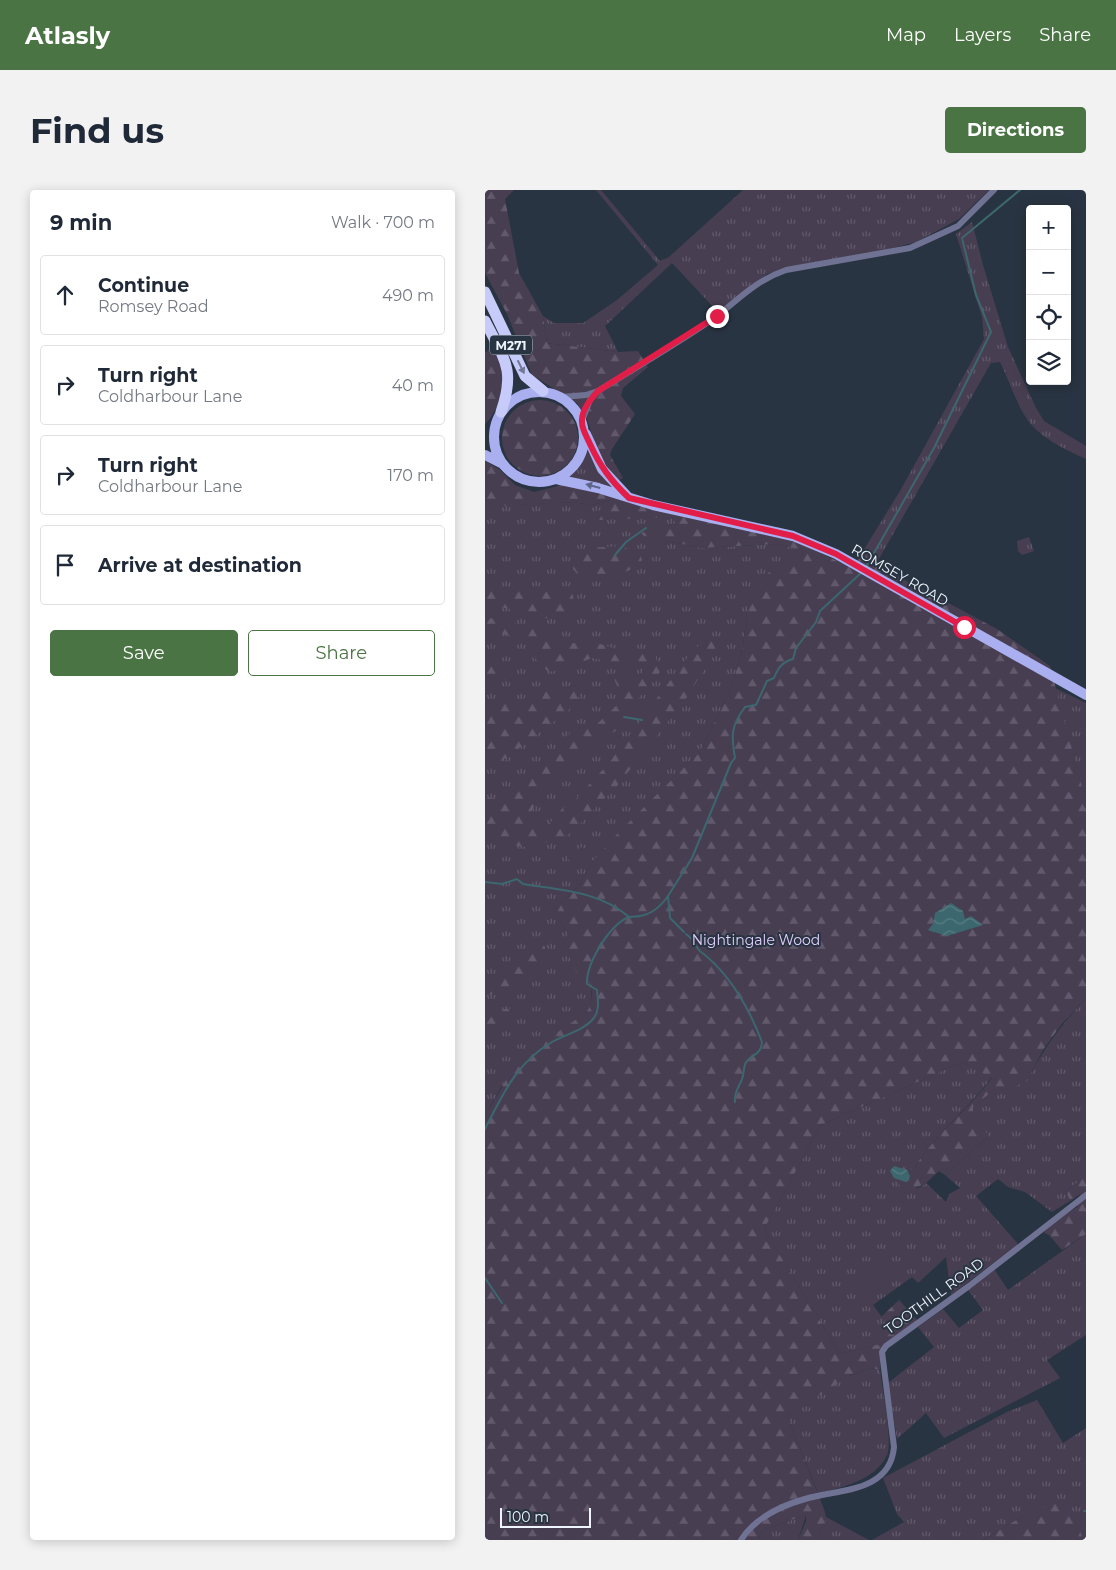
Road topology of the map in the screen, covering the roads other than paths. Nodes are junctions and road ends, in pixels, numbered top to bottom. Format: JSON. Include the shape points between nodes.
{"nodes":[{"id":1,"x":994,"y":190,"type":"edge"},
{"id":2,"x":485,"y":292,"type":"edge"},
{"id":3,"x":485,"y":321,"type":"edge"},
{"id":4,"x":598,"y":391,"type":"junction"},
{"id":5,"x":543,"y":392,"type":"junction"},
{"id":6,"x":561,"y":397,"type":"junction"},
{"id":7,"x":499,"y":416,"type":"junction"},
{"id":8,"x":583,"y":426,"type":"junction"},
{"id":9,"x":485,"y":430,"type":"edge"},
{"id":10,"x":485,"y":455,"type":"edge"},
{"id":11,"x":502,"y":464,"type":"junction"},
{"id":12,"x":556,"y":479,"type":"junction"},
{"id":13,"x":629,"y":498,"type":"junction"},
{"id":14,"x":1086,"y":695,"type":"edge"},
{"id":15,"x":1086,"y":1195,"type":"edge"},
{"id":16,"x":741,"y":1540,"type":"edge"}],
"edges":[{"from":1,"to":4,"type":"street","via":[[958,226],[910,248],[787,270],[756,283],[701,327]]},
{"from":2,"to":5,"type":"highway","number":"M271","one_way":true,"via":[[525,376]]},
{"from":3,"to":7,"type":"highway","number":"M271","via":[[509,372],[509,386]]},
{"from":4,"to":6,"type":"street"},
{"from":4,"to":8,"type":"street","via":[[590,400]]},
{"from":5,"to":6,"type":"main road"},
{"from":5,"to":7,"type":"main road","via":[[519,396]]},
{"from":6,"to":8,"type":"main road","via":[[573,407]]},
{"from":7,"to":9,"type":"main road"},
{"from":7,"to":11,"type":"main road","via":[[493,438]]},
{"from":8,"to":12,"type":"main road","via":[[583,448],[576,463]]},
{"from":8,"to":13,"type":"main road","via":[[602,470]]},
{"from":10,"to":11,"type":"main road"},
{"from":11,"to":12,"type":"main road","via":[[527,481]]},
{"from":13,"to":12,"type":"main road","name":"ROMSEY ROAD","one_way":true},
{"from":13,"to":14,"type":"main road","name":"ROMSEY ROAD","via":[[793,536],[836,554]]},
{"from":15,"to":16,"type":"street","name":"TOOTHILL ROAD","via":[[886,1346],[882,1352],[894,1447],[893,1457],[882,1474],[858,1489],[804,1499],[782,1508],[752,1525]]}]}
